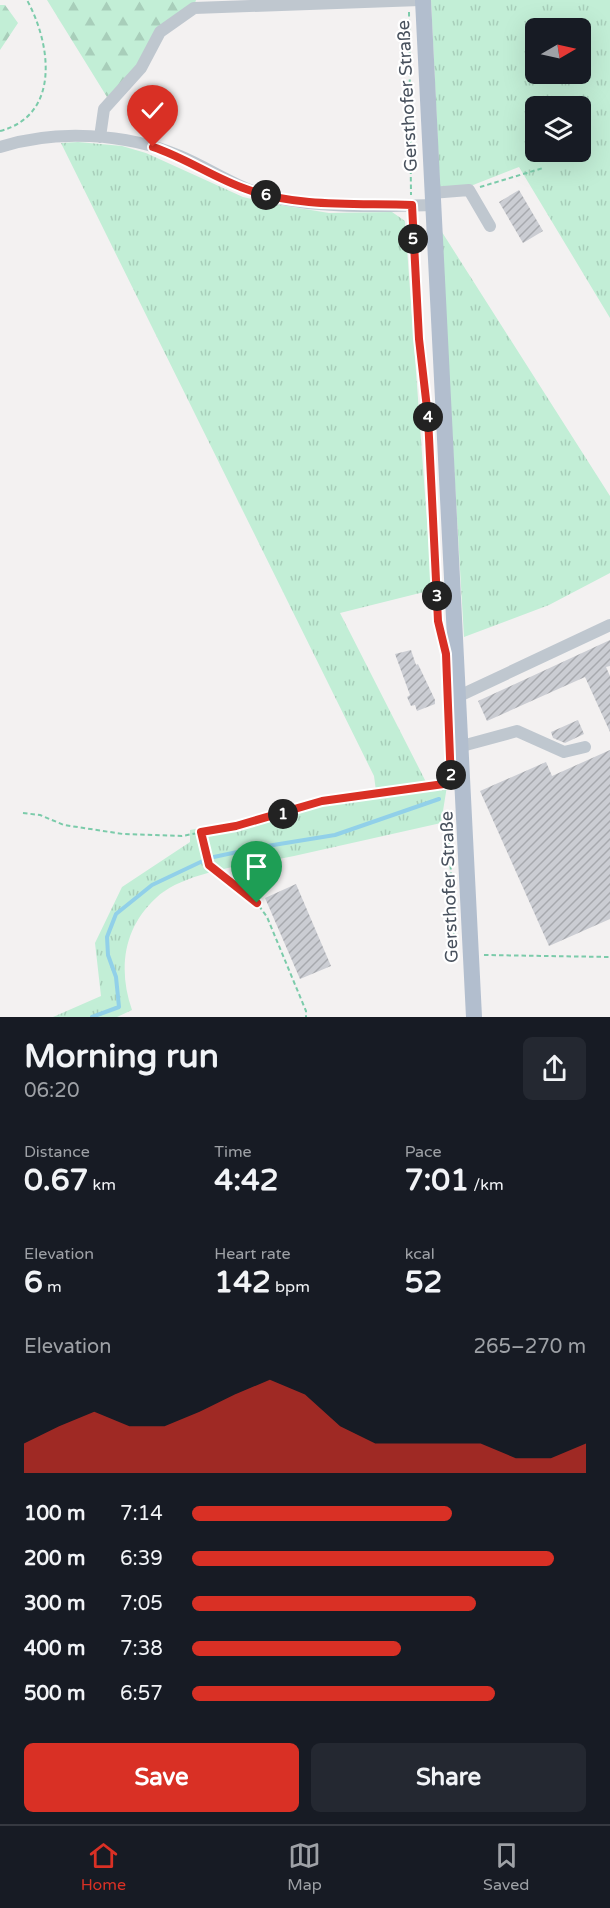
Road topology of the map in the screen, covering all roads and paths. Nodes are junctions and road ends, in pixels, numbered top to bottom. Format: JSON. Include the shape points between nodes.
{"nodes":[{"id":1,"x":27,"y":0,"type":"edge"},
{"id":2,"x":418,"y":0,"type":"edge"},
{"id":3,"x":0,"y":131,"type":"edge"},
{"id":4,"x":100,"y":137,"type":"junction"},
{"id":5,"x":0,"y":147,"type":"edge"},
{"id":6,"x":543,"y":168,"type":"dead end"},
{"id":7,"x":469,"y":190,"type":"junction"},
{"id":8,"x":431,"y":199,"type":"junction"},
{"id":9,"x":412,"y":205,"type":"junction"},
{"id":10,"x":490,"y":226,"type":"dead end"},
{"id":11,"x":610,"y":624,"type":"edge"},
{"id":12,"x":440,"y":632,"type":"dead end"},
{"id":13,"x":459,"y":696,"type":"junction"},
{"id":14,"x":462,"y":746,"type":"junction"},
{"id":15,"x":585,"y":747,"type":"dead end"},
{"id":16,"x":464,"y":783,"type":"junction"},
{"id":17,"x":23,"y":813,"type":"dead end"},
{"id":18,"x":450,"y":825,"type":"dead end"},
{"id":19,"x":201,"y":832,"type":"junction"},
{"id":20,"x":455,"y":937,"type":"dead end"},
{"id":21,"x":472,"y":955,"type":"junction"},
{"id":22,"x":610,"y":957,"type":"edge"},
{"id":23,"x":306,"y":1017,"type":"edge"},
{"id":24,"x":474,"y":1017,"type":"edge"}],
"edges":[{"from":1,"to":3,"type":"path","via":[[41,36],[45,82],[33,114]]},
{"from":2,"to":4,"type":"street","via":[[194,8],[160,32],[141,68],[104,109]]},
{"from":2,"to":8,"type":"main road","name":"Gersthofer Straße"},
{"from":2,"to":9,"type":"path","via":[[408,62]]},
{"from":4,"to":5,"type":"street","via":[[64,136]]},
{"from":4,"to":9,"type":"street","via":[[180,156],[244,189],[273,197],[330,204]]},
{"from":6,"to":7,"type":"path"},
{"from":7,"to":8,"type":"street"},
{"from":7,"to":10,"type":"street"},
{"from":8,"to":9,"type":"street"},
{"from":8,"to":13,"type":"main road","name":"Gersthofer Straße"},
{"from":9,"to":12,"type":"path"},
{"from":11,"to":13,"type":"street"},
{"from":13,"to":14,"type":"main road","name":"Gersthofer Straße"},
{"from":14,"to":15,"type":"street","via":[[517,731],[564,752]]},
{"from":14,"to":16,"type":"main road","name":"Gersthofer Straße"},
{"from":16,"to":19,"type":"path","via":[[322,801]]},
{"from":16,"to":21,"type":"main road","name":"Gersthofer Straße"},
{"from":17,"to":19,"type":"path","via":[[64,825],[123,834]]},
{"from":18,"to":20,"type":"path"},
{"from":19,"to":23,"type":"path","via":[[209,865],[257,903],[267,917]]},
{"from":21,"to":22,"type":"path"},
{"from":21,"to":24,"type":"main road","name":"Gersthofer Straße"}]}
